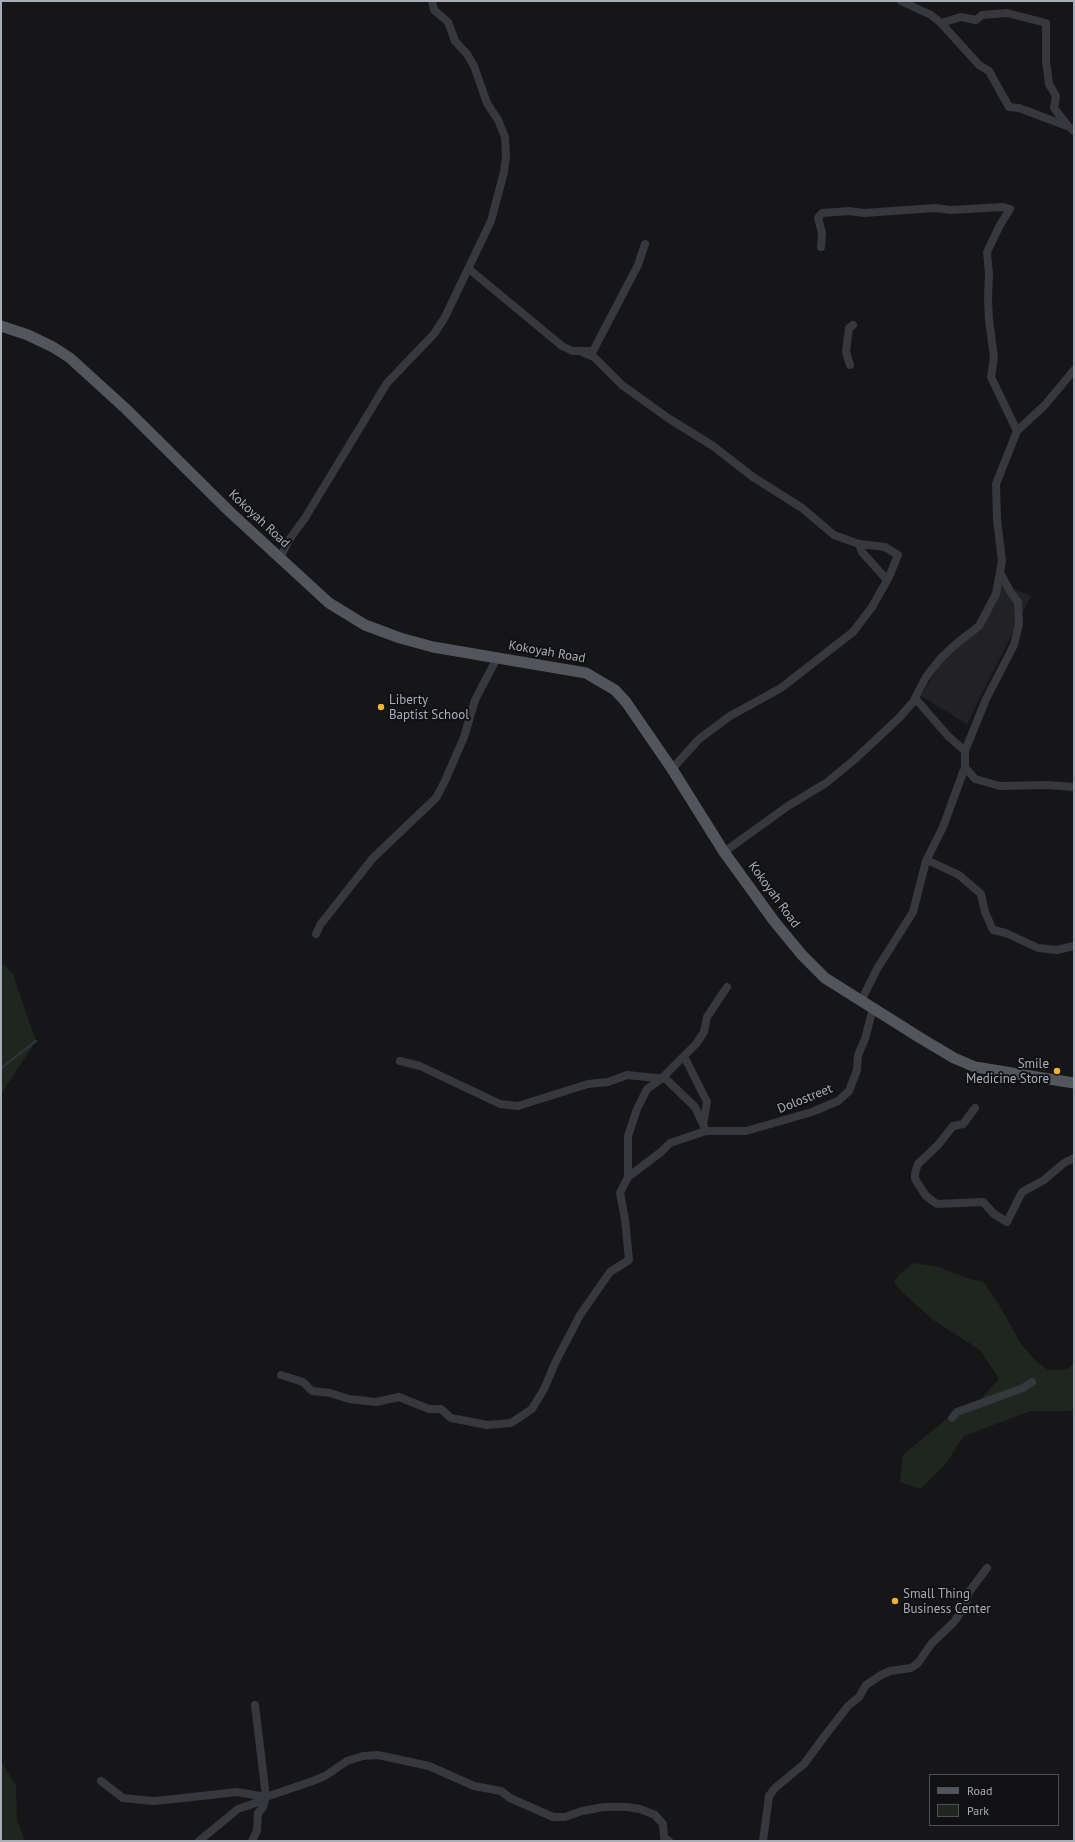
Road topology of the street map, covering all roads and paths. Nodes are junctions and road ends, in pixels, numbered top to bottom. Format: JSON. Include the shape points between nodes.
{"nodes":[{"id":1,"x":432,"y":1,"type":"edge"},
{"id":2,"x":901,"y":1,"type":"edge"},
{"id":3,"x":941,"y":23,"type":"junction"},
{"id":4,"x":1071,"y":128,"type":"edge"},
{"id":5,"x":645,"y":244,"type":"dead end"},
{"id":6,"x":822,"y":247,"type":"dead end"},
{"id":7,"x":469,"y":269,"type":"junction"},
{"id":8,"x":853,"y":325,"type":"dead end"},
{"id":9,"x":1,"y":326,"type":"edge"},
{"id":10,"x":582,"y":352,"type":"junction"},
{"id":11,"x":850,"y":365,"type":"dead end"},
{"id":12,"x":1074,"y":370,"type":"edge"},
{"id":13,"x":1017,"y":431,"type":"junction"},
{"id":14,"x":859,"y":544,"type":"junction"},
{"id":15,"x":280,"y":558,"type":"junction"},
{"id":16,"x":1000,"y":572,"type":"junction"},
{"id":17,"x":887,"y":580,"type":"junction"},
{"id":18,"x":496,"y":658,"type":"junction"},
{"id":19,"x":915,"y":698,"type":"junction"},
{"id":20,"x":965,"y":751,"type":"junction"},
{"id":21,"x":965,"y":767,"type":"junction"},
{"id":22,"x":672,"y":769,"type":"junction"},
{"id":23,"x":1074,"y":787,"type":"edge"},
{"id":24,"x":724,"y":852,"type":"junction"},
{"id":25,"x":927,"y":860,"type":"junction"},
{"id":26,"x":316,"y":934,"type":"dead end"},
{"id":27,"x":1074,"y":946,"type":"edge"},
{"id":28,"x":727,"y":987,"type":"dead end"},
{"id":29,"x":861,"y":1001,"type":"junction"},
{"id":30,"x":873,"y":1008,"type":"junction"},
{"id":31,"x":684,"y":1056,"type":"junction"},
{"id":32,"x":400,"y":1061,"type":"dead end"},
{"id":33,"x":661,"y":1078,"type":"junction"},
{"id":34,"x":1073,"y":1082,"type":"edge"},
{"id":35,"x":975,"y":1108,"type":"dead end"},
{"id":36,"x":704,"y":1128,"type":"junction"},
{"id":37,"x":1074,"y":1158,"type":"edge"},
{"id":38,"x":628,"y":1177,"type":"junction"},
{"id":39,"x":281,"y":1375,"type":"dead end"},
{"id":40,"x":1032,"y":1382,"type":"dead end"},
{"id":41,"x":952,"y":1418,"type":"dead end"},
{"id":42,"x":987,"y":1568,"type":"dead end"},
{"id":43,"x":255,"y":1705,"type":"dead end"},
{"id":44,"x":101,"y":1781,"type":"dead end"},
{"id":45,"x":265,"y":1799,"type":"junction"},
{"id":46,"x":199,"y":1841,"type":"edge"},
{"id":47,"x":252,"y":1841,"type":"edge"},
{"id":48,"x":669,"y":1841,"type":"edge"},
{"id":49,"x":763,"y":1841,"type":"edge"}],
"edges":[{"from":1,"to":7,"type":"street","via":[[434,10],[448,22],[455,41],[474,66],[487,103],[505,137],[504,172],[491,221]]},
{"from":2,"to":3,"type":"street","via":[[931,15]]},
{"from":3,"to":4,"type":"street","via":[[979,65],[989,71],[1009,107],[1019,108]]},
{"from":3,"to":4,"type":"street","via":[[961,17],[976,20],[982,15],[1007,13],[1046,23],[1046,61],[1049,84],[1056,96],[1054,108]]},
{"from":5,"to":10,"type":"street","via":[[638,265],[593,351]]},
{"from":6,"to":13,"type":"street","via":[[818,218],[822,213],[935,208],[1010,209],[987,252],[988,305],[994,356],[991,377]]},
{"from":7,"to":10,"type":"street","via":[[562,346]]},
{"from":7,"to":15,"type":"street","via":[[434,334],[387,383]]},
{"from":8,"to":11,"type":"street","via":[[849,328],[846,352]]},
{"from":9,"to":15,"type":"main road","name":"Kokoyah Road","via":[[28,335],[70,358]]},
{"from":10,"to":14,"type":"street","via":[[594,357],[622,386],[802,508],[834,534]]},
{"from":12,"to":13,"type":"street","via":[[1045,406]]},
{"from":13,"to":16,"type":"street","via":[[996,484],[1002,561]]},
{"from":14,"to":17,"type":"street","via":[[862,552]]},
{"from":14,"to":17,"type":"street","via":[[885,547],[898,555]]},
{"from":15,"to":18,"type":"main road","name":"Kokoyah Road","via":[[329,603],[365,625],[426,645]]},
{"from":16,"to":19,"type":"street","via":[[996,594],[979,626],[941,658],[926,677]]},
{"from":16,"to":20,"type":"street","via":[[1018,602],[1020,624],[1014,645],[986,699]]},
{"from":17,"to":22,"type":"street","via":[[872,607],[853,632],[781,688],[730,716],[699,739]]},
{"from":18,"to":22,"type":"main road","name":"Kokoyah Road","via":[[586,673],[609,686],[626,702]]},
{"from":18,"to":26,"type":"street","via":[[474,700],[464,737],[436,798],[373,858],[320,924]]},
{"from":19,"to":20,"type":"street","via":[[948,736]]},
{"from":19,"to":24,"type":"street","via":[[899,718],[826,783],[788,806]]},
{"from":20,"to":21,"type":"street"},
{"from":21,"to":23,"type":"street","via":[[975,779],[1000,786]]},
{"from":21,"to":25,"type":"street","via":[[943,827]]},
{"from":22,"to":24,"type":"main road","name":"Kokoyah Road"},
{"from":24,"to":29,"type":"main road","name":"Kokoyah Road","via":[[802,955],[825,978]]},
{"from":25,"to":27,"type":"street","via":[[959,875],[980,894],[993,930],[1006,933],[1038,948],[1057,950]]},
{"from":25,"to":29,"type":"street","via":[[913,912],[877,969]]},
{"from":28,"to":31,"type":"street","via":[[706,1017],[704,1032]]},
{"from":29,"to":30,"type":"main road","name":"Kokoyah Road"},
{"from":30,"to":34,"type":"main road","name":"Kokoyah Road","via":[[948,1054],[975,1067]]},
{"from":30,"to":36,"type":"street","name":"Dolostreet","via":[[858,1055],[857,1070],[849,1091],[838,1101],[812,1112],[746,1131]]},
{"from":31,"to":33,"type":"street"},
{"from":31,"to":36,"type":"street","via":[[707,1102]]},
{"from":32,"to":33,"type":"street","via":[[420,1066],[500,1104],[518,1106],[588,1084],[608,1082],[627,1075]]},
{"from":33,"to":36,"type":"street","via":[[666,1079],[695,1107]]},
{"from":33,"to":38,"type":"street","via":[[647,1089],[631,1126],[628,1136]]},
{"from":35,"to":37,"type":"street","via":[[963,1124],[953,1126],[918,1164],[915,1179],[926,1196],[937,1204],[983,1202],[994,1214],[1008,1222],[1022,1192]]},
{"from":36,"to":38,"type":"street","name":"Dolostreet","via":[[670,1143]]},
{"from":38,"to":39,"type":"street","via":[[620,1193],[629,1260],[610,1272],[580,1314],[532,1409],[511,1423],[488,1425],[451,1418],[441,1409],[429,1409],[399,1397],[376,1402],[349,1399],[312,1391],[303,1382]]},
{"from":40,"to":41,"type":"street","via":[[1023,1388],[956,1412]]},
{"from":42,"to":49,"type":"street","via":[[969,1592],[965,1606],[954,1622],[929,1647],[918,1663],[911,1668],[890,1671],[866,1685],[804,1764],[775,1788],[769,1796]]},
{"from":43,"to":45,"type":"street"},
{"from":44,"to":45,"type":"street","via":[[123,1798],[159,1800],[237,1792]]},
{"from":45,"to":46,"type":"street","via":[[238,1809]]},
{"from":45,"to":47,"type":"street","via":[[258,1814],[257,1831]]},
{"from":45,"to":48,"type":"street","via":[[325,1776],[347,1761],[378,1755],[428,1766],[474,1786],[501,1792],[553,1817],[565,1817],[604,1807],[640,1809],[655,1815],[663,1824],[664,1838]]}]}
